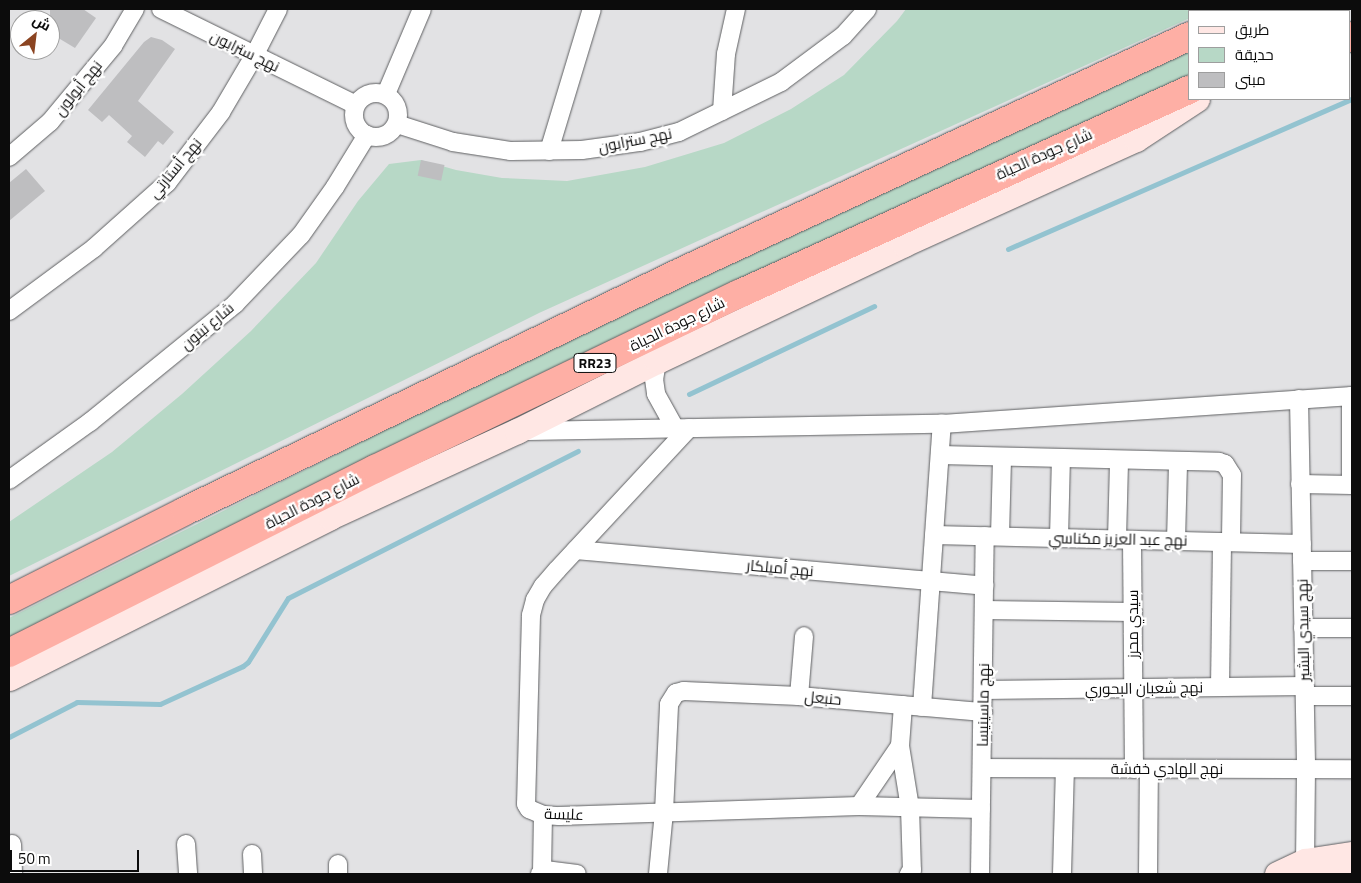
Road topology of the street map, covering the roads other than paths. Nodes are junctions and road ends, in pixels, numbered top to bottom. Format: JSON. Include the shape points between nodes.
{"nodes":[{"id":1,"x":135,"y":9,"type":"edge"},
{"id":2,"x":161,"y":9,"type":"edge"},
{"id":3,"x":278,"y":9,"type":"edge"},
{"id":4,"x":422,"y":9,"type":"edge"},
{"id":5,"x":592,"y":9,"type":"edge"},
{"id":6,"x":736,"y":9,"type":"edge"},
{"id":7,"x":867,"y":9,"type":"edge"},
{"id":8,"x":1188,"y":37,"type":"edge"},
{"id":9,"x":254,"y":56,"type":"junction"},
{"id":10,"x":1188,"y":90,"type":"edge"},
{"id":11,"x":386,"y":94,"type":"junction"},
{"id":12,"x":1195,"y":100,"type":"edge"},
{"id":13,"x":356,"y":105,"type":"junction"},
{"id":14,"x":722,"y":111,"type":"junction"},
{"id":15,"x":397,"y":124,"type":"junction"},
{"id":16,"x":367,"y":135,"type":"junction"},
{"id":17,"x":549,"y":151,"type":"junction"},
{"id":18,"x":9,"y":157,"type":"edge"},
{"id":19,"x":9,"y":311,"type":"edge"},
{"id":20,"x":657,"y":361,"type":"junction"},
{"id":21,"x":1352,"y":396,"type":"edge"},
{"id":22,"x":1298,"y":399,"type":"junction"},
{"id":23,"x":942,"y":424,"type":"junction"},
{"id":24,"x":682,"y":428,"type":"junction"},
{"id":25,"x":517,"y":431,"type":"junction"},
{"id":26,"x":940,"y":455,"type":"junction"},
{"id":27,"x":1002,"y":457,"type":"junction"},
{"id":28,"x":1061,"y":458,"type":"junction"},
{"id":29,"x":1119,"y":460,"type":"junction"},
{"id":30,"x":1178,"y":462,"type":"junction"},
{"id":31,"x":9,"y":480,"type":"edge"},
{"id":32,"x":1300,"y":484,"type":"junction"},
{"id":33,"x":1352,"y":485,"type":"edge"},
{"id":34,"x":934,"y":535,"type":"junction"},
{"id":35,"x":992,"y":536,"type":"junction"},
{"id":36,"x":1059,"y":538,"type":"junction"},
{"id":37,"x":1124,"y":539,"type":"junction"},
{"id":38,"x":1176,"y":540,"type":"junction"},
{"id":39,"x":1226,"y":542,"type":"junction"},
{"id":40,"x":576,"y":550,"type":"junction"},
{"id":41,"x":1302,"y":552,"type":"junction"},
{"id":42,"x":1352,"y":561,"type":"edge"},
{"id":43,"x":931,"y":582,"type":"junction"},
{"id":44,"x":984,"y":586,"type":"junction"},
{"id":45,"x":9,"y":600,"type":"edge"},
{"id":46,"x":984,"y":610,"type":"junction"},
{"id":47,"x":1133,"y":612,"type":"junction"},
{"id":48,"x":1303,"y":628,"type":"junction"},
{"id":49,"x":1352,"y":628,"type":"edge"},
{"id":50,"x":804,"y":636,"type":"dead end"},
{"id":51,"x":9,"y":653,"type":"edge"},
{"id":52,"x":9,"y":678,"type":"edge"},
{"id":53,"x":1220,"y":687,"type":"junction"},
{"id":54,"x":1133,"y":688,"type":"junction"},
{"id":55,"x":983,"y":690,"type":"junction"},
{"id":56,"x":1305,"y":691,"type":"junction"},
{"id":57,"x":799,"y":696,"type":"junction"},
{"id":58,"x":1352,"y":696,"type":"edge"},
{"id":59,"x":903,"y":705,"type":"junction"},
{"id":60,"x":922,"y":707,"type":"junction"},
{"id":61,"x":983,"y":712,"type":"junction"},
{"id":62,"x":900,"y":746,"type":"junction"},
{"id":63,"x":982,"y":768,"type":"junction"},
{"id":64,"x":1065,"y":769,"type":"junction"},
{"id":65,"x":1141,"y":769,"type":"junction"},
{"id":66,"x":1306,"y":769,"type":"junction"},
{"id":67,"x":1352,"y":769,"type":"edge"},
{"id":68,"x":859,"y":806,"type":"junction"},
{"id":69,"x":910,"y":808,"type":"junction"},
{"id":70,"x":981,"y":809,"type":"junction"},
{"id":71,"x":664,"y":812,"type":"junction"},
{"id":72,"x":543,"y":816,"type":"junction"},
{"id":73,"x":12,"y":844,"type":"dead end"},
{"id":74,"x":186,"y":844,"type":"dead end"},
{"id":75,"x":252,"y":854,"type":"dead end"},
{"id":76,"x":1352,"y":854,"type":"edge"},
{"id":77,"x":1305,"y":861,"type":"junction"},
{"id":78,"x":1352,"y":872,"type":"edge"},
{"id":79,"x":541,"y":873,"type":"edge"},
{"id":80,"x":13,"y":874,"type":"edge"},
{"id":81,"x":188,"y":874,"type":"edge"},
{"id":82,"x":253,"y":874,"type":"edge"},
{"id":83,"x":578,"y":874,"type":"edge"},
{"id":84,"x":658,"y":874,"type":"edge"},
{"id":85,"x":909,"y":874,"type":"edge"},
{"id":86,"x":980,"y":874,"type":"edge"},
{"id":87,"x":1062,"y":874,"type":"edge"},
{"id":88,"x":1148,"y":874,"type":"edge"},
{"id":89,"x":1278,"y":874,"type":"edge"}],
"edges":[{"from":1,"to":18,"type":"street","name":"نهج أبولون","via":[[113,46],[50,122]]},
{"from":2,"to":9,"type":"street","name":"نهج سترابون"},
{"from":3,"to":9,"type":"street","name":"نهج أستارتي"},
{"from":4,"to":11,"type":"street"},
{"from":5,"to":17,"type":"street"},
{"from":6,"to":14,"type":"street","via":[[726,54]]},
{"from":7,"to":14,"type":"street","name":"نهج سترابون","via":[[843,36],[781,82]]},
{"from":8,"to":45,"type":"highway","via":[[683,271]]},
{"from":9,"to":13,"type":"street","name":"نهج سترابون"},
{"from":9,"to":19,"type":"street","name":"نهج أستارتي","via":[[221,112],[167,183],[94,248]]},
{"from":10,"to":51,"type":"highway","name":"شارع جودة الحياة","number":"RR23","via":[[739,294],[384,464]]},
{"from":11,"to":13,"type":"street","via":[[369,93]]},
{"from":11,"to":15,"type":"street","via":[[398,107]]},
{"from":12,"to":20,"type":"street","via":[[1136,139]]},
{"from":13,"to":16,"type":"street","via":[[355,122]]},
{"from":14,"to":17,"type":"street","name":"نهج سترابون","via":[[680,132],[640,142]]},
{"from":15,"to":16,"type":"street","via":[[384,136]]},
{"from":15,"to":17,"type":"street","name":"نهج سترابون","via":[[453,142],[511,151]]},
{"from":16,"to":31,"type":"street","name":"شارع نبتون","via":[[336,187],[301,235],[241,298],[105,410]]},
{"from":20,"to":24,"type":"street","via":[[656,394]]},
{"from":20,"to":25,"type":"street"},
{"from":21,"to":22,"type":"street"},
{"from":21,"to":33,"type":"street"},
{"from":22,"to":23,"type":"street"},
{"from":22,"to":32,"type":"street","name":"نهج سيدي البشير"},
{"from":23,"to":24,"type":"street"},
{"from":23,"to":26,"type":"street"},
{"from":24,"to":25,"type":"street"},
{"from":24,"to":40,"type":"street","name":"عليسة"},
{"from":25,"to":52,"type":"street","via":[[330,517]]},
{"from":26,"to":27,"type":"street"},
{"from":26,"to":34,"type":"street"},
{"from":27,"to":28,"type":"street"},
{"from":27,"to":35,"type":"street","name":"نهج ماسينيسا"},
{"from":28,"to":29,"type":"street"},
{"from":28,"to":36,"type":"street"},
{"from":29,"to":30,"type":"street"},
{"from":29,"to":37,"type":"street","name":"سيدي محرز"},
{"from":30,"to":38,"type":"street"},
{"from":30,"to":39,"type":"street","via":[[1219,462],[1225,464],[1232,475]]},
{"from":32,"to":33,"type":"street"},
{"from":32,"to":41,"type":"street","name":"نهج سيدي البشير"},
{"from":34,"to":35,"type":"street","name":"نهج عبد العزيز مكناسي"},
{"from":34,"to":43,"type":"street"},
{"from":35,"to":36,"type":"street","name":"نهج عبد العزيز مكناسي"},
{"from":35,"to":44,"type":"street","name":"نهج ماسينيسا"},
{"from":36,"to":37,"type":"street","name":"نهج عبد العزيز مكناسي"},
{"from":37,"to":38,"type":"street","name":"نهج عبد العزيز مكناسي"},
{"from":37,"to":47,"type":"street","name":"سيدي محرز"},
{"from":38,"to":39,"type":"street","name":"نهج عبد العزيز مكناسي"},
{"from":39,"to":41,"type":"street","name":"نهج عبد العزيز مكناسي"},
{"from":39,"to":53,"type":"street"},
{"from":40,"to":43,"type":"street","name":"نهج أميلكار"},
{"from":40,"to":72,"type":"street","name":"عليسة","via":[[543,586],[531,615],[526,804],[529,810]]},
{"from":41,"to":42,"type":"street","name":"نهج عبد العزيز مكناسي"},
{"from":41,"to":48,"type":"street","name":"نهج سيدي البشير"},
{"from":43,"to":44,"type":"street","name":"نهج أميلكار"},
{"from":43,"to":60,"type":"street"},
{"from":44,"to":46,"type":"street","name":"نهج ماسينيسا"},
{"from":46,"to":47,"type":"street"},
{"from":46,"to":55,"type":"street","name":"نهج ماسينيسا"},
{"from":47,"to":54,"type":"street","name":"سيدي محرز"},
{"from":48,"to":49,"type":"street"},
{"from":48,"to":56,"type":"street","name":"نهج سيدي البشير"},
{"from":50,"to":57,"type":"street"},
{"from":53,"to":54,"type":"street","name":"نهج شعبان البحوري"},
{"from":53,"to":56,"type":"street","name":"نهج شعبان البحوري"},
{"from":54,"to":55,"type":"street","name":"نهج شعبان البحوري"},
{"from":54,"to":65,"type":"street","name":"سيدي محرز"},
{"from":55,"to":61,"type":"street","name":"نهج ماسينيسا"},
{"from":56,"to":58,"type":"street","name":"نهج شعبان البحوري"},
{"from":56,"to":66,"type":"street","name":"نهج سيدي البشير"},
{"from":57,"to":59,"type":"street","name":"حنبعل"},
{"from":57,"to":71,"type":"street","name":"حنبعل","via":[[684,691],[676,694],[669,704]]},
{"from":59,"to":60,"type":"street","name":"حنبعل"},
{"from":59,"to":62,"type":"street"},
{"from":60,"to":61,"type":"street","name":"حنبعل"},
{"from":61,"to":63,"type":"street","name":"نهج ماسينيسا"},
{"from":62,"to":68,"type":"street"},
{"from":62,"to":69,"type":"street"},
{"from":63,"to":64,"type":"street","name":"نهج الهادي خفشة"},
{"from":63,"to":70,"type":"street","name":"نهج ماسينيسا"},
{"from":64,"to":65,"type":"street","name":"نهج الهادي خفشة"},
{"from":64,"to":87,"type":"street"},
{"from":65,"to":66,"type":"street","name":"نهج الهادي خفشة"},
{"from":65,"to":88,"type":"street","name":"سيدي محرز"},
{"from":66,"to":67,"type":"street","name":"نهج الهادي خفشة"},
{"from":66,"to":77,"type":"street","name":"نهج سيدي البشير"},
{"from":68,"to":69,"type":"street","name":"عليسة"},
{"from":68,"to":71,"type":"street","name":"عليسة"},
{"from":69,"to":70,"type":"street","name":"عليسة"},
{"from":69,"to":85,"type":"street","via":[[912,870]]},
{"from":70,"to":86,"type":"street","name":"نهج ماسينيسا"},
{"from":71,"to":72,"type":"street","name":"عليسة"},
{"from":71,"to":84,"type":"street"},
{"from":72,"to":79,"type":"street"},
{"from":73,"to":80,"type":"street"},
{"from":74,"to":81,"type":"street"},
{"from":75,"to":82,"type":"street"},
{"from":76,"to":77,"type":"street"},
{"from":77,"to":89,"type":"street"},
{"from":78,"to":89,"type":"street"},
{"from":79,"to":83,"type":"street","via":[[545,870]]}]}
